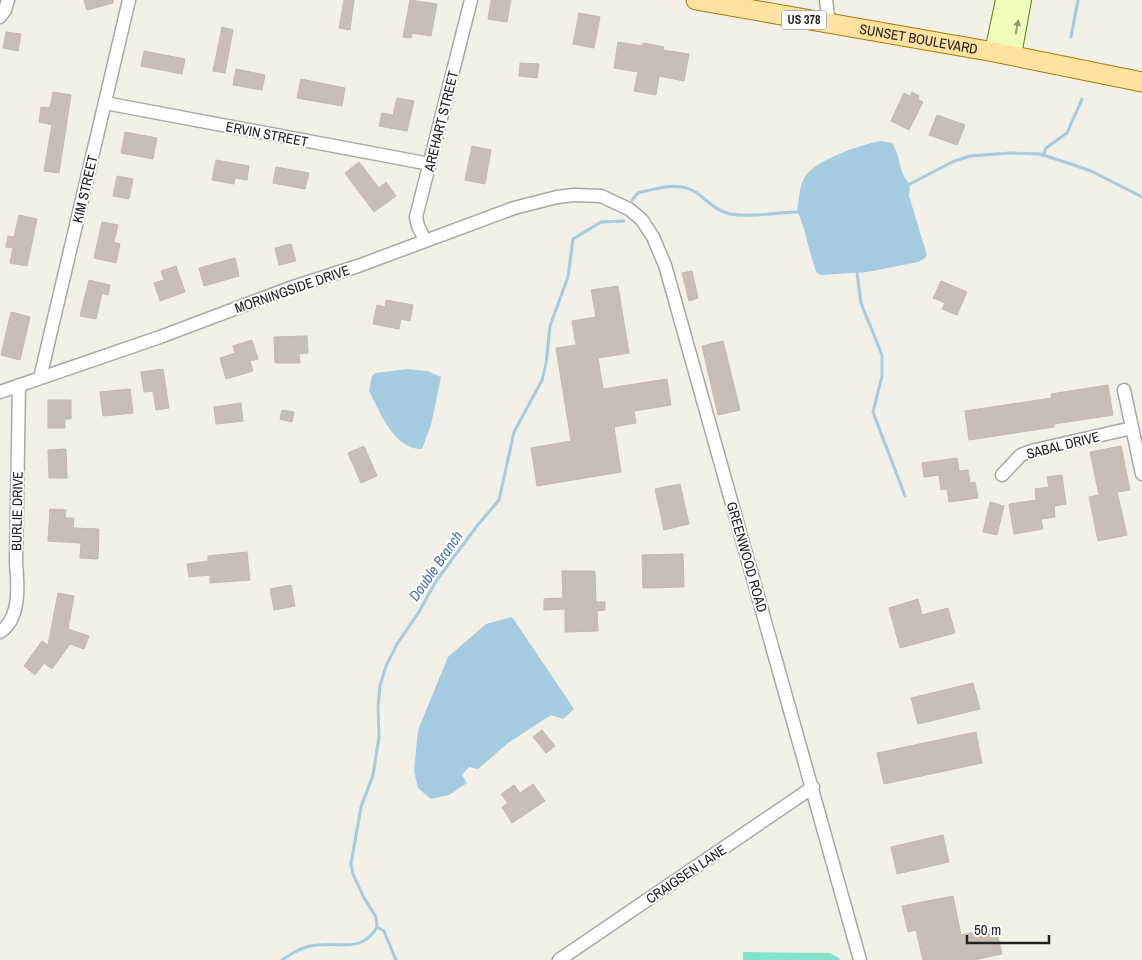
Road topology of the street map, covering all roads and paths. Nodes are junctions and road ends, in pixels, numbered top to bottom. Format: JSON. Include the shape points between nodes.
{"nodes":[{"id":1,"x":8,"y":0,"type":"edge"},
{"id":2,"x":129,"y":0,"type":"edge"},
{"id":3,"x":471,"y":0,"type":"edge"},
{"id":4,"x":696,"y":0,"type":"edge"},
{"id":5,"x":826,"y":0,"type":"edge"},
{"id":6,"x":1005,"y":0,"type":"edge"},
{"id":7,"x":1022,"y":0,"type":"edge"},
{"id":8,"x":0,"y":17,"type":"edge"},
{"id":9,"x":829,"y":24,"type":"junction"},
{"id":10,"x":1003,"y":53,"type":"junction"},
{"id":11,"x":1142,"y":82,"type":"edge"},
{"id":12,"x":105,"y":103,"type":"junction"},
{"id":13,"x":430,"y":164,"type":"junction"},
{"id":14,"x":585,"y":195,"type":"joint"},
{"id":15,"x":425,"y":240,"type":"junction"},
{"id":16,"x":40,"y":378,"type":"junction"},
{"id":17,"x":19,"y":385,"type":"junction"},
{"id":18,"x":1124,"y":390,"type":"dead end"},
{"id":19,"x":0,"y":392,"type":"edge"},
{"id":20,"x":1132,"y":428,"type":"junction"},
{"id":21,"x":1142,"y":474,"type":"edge"},
{"id":22,"x":1002,"y":475,"type":"dead end"},
{"id":23,"x":0,"y":632,"type":"edge"},
{"id":24,"x":813,"y":788,"type":"junction"},
{"id":25,"x":558,"y":960,"type":"edge"},
{"id":26,"x":860,"y":960,"type":"edge"}],
"edges":[{"from":1,"to":8,"type":"street"},
{"from":2,"to":12,"type":"street","name":"KIM STREET"},
{"from":3,"to":13,"type":"street","name":"AREHART STREET"},
{"from":4,"to":9,"type":"main road","name":"SUNSET BOULEVARD","number":"US 378"},
{"from":5,"to":9,"type":"street"},
{"from":6,"to":10,"type":"street"},
{"from":10,"to":7,"type":"street","one_way":true},
{"from":9,"to":10,"type":"main road","name":"SUNSET BOULEVARD","number":"US 378"},
{"from":10,"to":11,"type":"main road","name":"SUNSET BOULEVARD","number":"US 378"},
{"from":12,"to":13,"type":"street","name":"ERVIN STREET"},
{"from":12,"to":16,"type":"street","name":"KIM STREET"},
{"from":13,"to":15,"type":"street","name":"AREHART STREET","via":[[416,216]]},
{"from":14,"to":15,"type":"street","name":"MORNINGSIDE DRIVE","via":[[557,197],[514,208]]},
{"from":14,"to":24,"type":"street","name":"GREENWOOD ROAD","via":[[601,196],[629,209],[642,220],[665,265]]},
{"from":15,"to":16,"type":"street","name":"MORNINGSIDE DRIVE"},
{"from":16,"to":17,"type":"street","name":"MORNINGSIDE DRIVE"},
{"from":17,"to":19,"type":"street","name":"MORNINGSIDE DRIVE"},
{"from":17,"to":23,"type":"street","name":"BURLIE DRIVE","via":[[18,583],[12,620]]},
{"from":18,"to":20,"type":"street"},
{"from":20,"to":21,"type":"street"},
{"from":20,"to":22,"type":"street","name":"SABAL DRIVE","via":[[1031,451],[1021,455]]},
{"from":24,"to":25,"type":"street","name":"CRAIGSEN LANE"},
{"from":24,"to":26,"type":"street","name":"GREENWOOD ROAD"}]}
